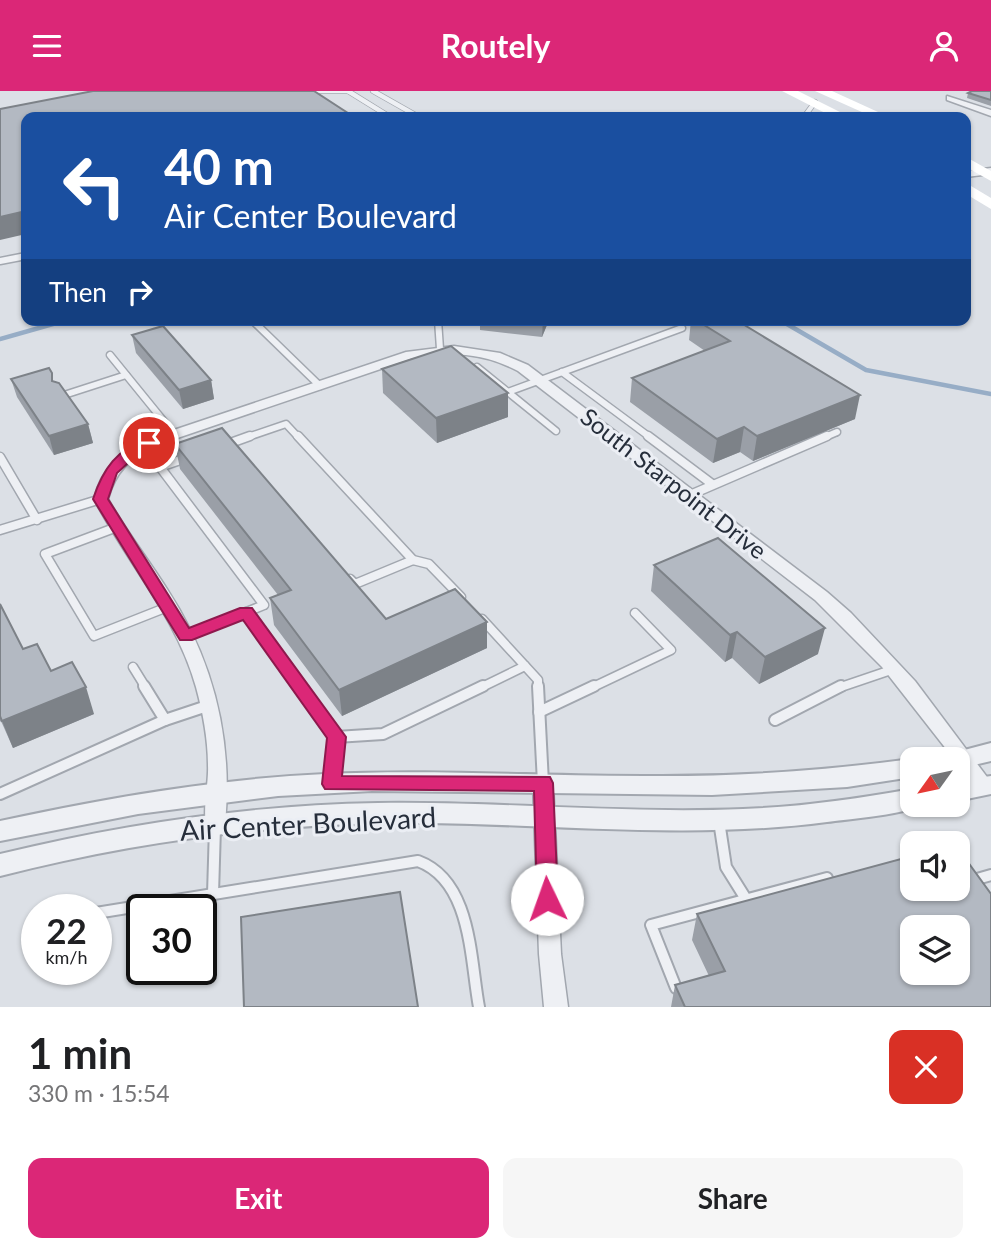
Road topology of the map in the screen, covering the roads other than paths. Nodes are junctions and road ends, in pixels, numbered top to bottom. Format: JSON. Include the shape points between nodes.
{"nodes":[{"id":1,"x":349,"y":91,"type":"edge"},
{"id":2,"x":373,"y":91,"type":"edge"},
{"id":3,"x":974,"y":91,"type":"edge"},
{"id":4,"x":316,"y":94,"type":"edge"},
{"id":5,"x":794,"y":94,"type":"edge"},
{"id":6,"x":818,"y":95,"type":"edge"},
{"id":7,"x":382,"y":112,"type":"edge"},
{"id":8,"x":410,"y":112,"type":"edge"},
{"id":9,"x":807,"y":112,"type":"edge"},
{"id":10,"x":838,"y":112,"type":"edge"},
{"id":11,"x":868,"y":112,"type":"edge"},
{"id":12,"x":991,"y":113,"type":"edge"},
{"id":13,"x":971,"y":164,"type":"edge"},
{"id":14,"x":989,"y":173,"type":"edge"},
{"id":15,"x":971,"y":174,"type":"edge"},
{"id":16,"x":971,"y":191,"type":"edge"},
{"id":17,"x":991,"y":205,"type":"edge"},
{"id":18,"x":21,"y":256,"type":"edge"},
{"id":19,"x":0,"y":261,"type":"edge"},
{"id":20,"x":258,"y":326,"type":"edge"},
{"id":21,"x":438,"y":326,"type":"edge"},
{"id":22,"x":682,"y":328,"type":"dead end"},
{"id":23,"x":440,"y":349,"type":"junction"},
{"id":24,"x":110,"y":355,"type":"dead end"},
{"id":25,"x":477,"y":367,"type":"edge"},
{"id":26,"x":562,"y":372,"type":"junction"},
{"id":27,"x":126,"y":375,"type":"junction"},
{"id":28,"x":541,"y":380,"type":"junction"},
{"id":29,"x":320,"y":386,"type":"junction"},
{"id":30,"x":508,"y":392,"type":"junction"},
{"id":31,"x":61,"y":396,"type":"edge"},
{"id":32,"x":556,"y":431,"type":"dead end"},
{"id":33,"x":837,"y":432,"type":"dead end"},
{"id":34,"x":174,"y":435,"type":"junction"},
{"id":35,"x":233,"y":442,"type":"junction"},
{"id":36,"x":221,"y":447,"type":"edge"},
{"id":37,"x":242,"y":453,"type":"edge"},
{"id":38,"x":196,"y":455,"type":"edge"},
{"id":39,"x":0,"y":457,"type":"edge"},
{"id":40,"x":712,"y":484,"type":"junction"},
{"id":41,"x":690,"y":495,"type":"junction"},
{"id":42,"x":101,"y":499,"type":"junction"},
{"id":43,"x":37,"y":520,"type":"junction"},
{"id":44,"x":117,"y":527,"type":"junction"},
{"id":45,"x":0,"y":530,"type":"edge"},
{"id":46,"x":413,"y":560,"type":"junction"},
{"id":47,"x":346,"y":574,"type":"edge"},
{"id":48,"x":170,"y":606,"type":"junction"},
{"id":49,"x":246,"y":612,"type":"junction"},
{"id":50,"x":635,"y":613,"type":"dead end"},
{"id":51,"x":186,"y":636,"type":"junction"},
{"id":52,"x":525,"y":666,"type":"junction"},
{"id":53,"x":133,"y":667,"type":"dead end"},
{"id":54,"x":897,"y":669,"type":"junction"},
{"id":55,"x":210,"y":705,"type":"junction"},
{"id":56,"x":540,"y":712,"type":"junction"},
{"id":57,"x":165,"y":720,"type":"junction"},
{"id":58,"x":775,"y":720,"type":"dead end"},
{"id":59,"x":336,"y":737,"type":"junction"},
{"id":60,"x":952,"y":747,"type":"edge"},
{"id":61,"x":991,"y":752,"type":"edge"},
{"id":62,"x":970,"y":757,"type":"edge"},
{"id":63,"x":900,"y":769,"type":"edge"},
{"id":64,"x":970,"y":770,"type":"edge"},
{"id":65,"x":543,"y":783,"type":"junction"},
{"id":66,"x":332,"y":784,"type":"junction"},
{"id":67,"x":988,"y":789,"type":"edge"},
{"id":68,"x":970,"y":790,"type":"edge"},
{"id":69,"x":219,"y":793,"type":"junction"},
{"id":70,"x":0,"y":794,"type":"edge"},
{"id":71,"x":900,"y":801,"type":"edge"},
{"id":72,"x":543,"y":817,"type":"junction"},
{"id":73,"x":719,"y":820,"type":"junction"},
{"id":74,"x":215,"y":824,"type":"junction"},
{"id":75,"x":0,"y":831,"type":"edge"},
{"id":76,"x":0,"y":865,"type":"edge"},
{"id":77,"x":991,"y":875,"type":"edge"},
{"id":78,"x":827,"y":878,"type":"edge"},
{"id":79,"x":970,"y":880,"type":"edge"},
{"id":80,"x":213,"y":894,"type":"joint"},
{"id":81,"x":746,"y":899,"type":"junction"},
{"id":82,"x":676,"y":988,"type":"edge"},
{"id":83,"x":479,"y":1007,"type":"edge"},
{"id":84,"x":556,"y":1007,"type":"edge"}],
"edges":[{"from":1,"to":4,"type":"lane"},
{"from":1,"to":7,"type":"lane"},
{"from":2,"to":8,"type":"lane"},
{"from":3,"to":12,"type":"street","via":[[950,98]]},
{"from":5,"to":6,"type":"main road"},
{"from":6,"to":9,"type":"lane"},
{"from":6,"to":10,"type":"main road"},
{"from":6,"to":11,"type":"main road"},
{"from":13,"to":14,"type":"main road"},
{"from":14,"to":15,"type":"street"},
{"from":16,"to":17,"type":"main road"},
{"from":18,"to":19,"type":"lane"},
{"from":20,"to":29,"type":"lane"},
{"from":21,"to":23,"type":"lane"},
{"from":22,"to":26,"type":"lane"},
{"from":23,"to":28,"type":"street","name":"South Starpoint Drive","via":[[494,354]]},
{"from":23,"to":29,"type":"street","name":"South Starpoint Drive"},
{"from":24,"to":27,"type":"lane"},
{"from":25,"to":30,"type":"lane"},
{"from":26,"to":28,"type":"lane"},
{"from":26,"to":40,"type":"lane"},
{"from":27,"to":31,"type":"lane"},
{"from":27,"to":34,"type":"lane"},
{"from":28,"to":30,"type":"lane"},
{"from":28,"to":41,"type":"street","name":"South Starpoint Drive"},
{"from":29,"to":34,"type":"street","name":"South Starpoint Drive"},
{"from":30,"to":32,"type":"lane"},
{"from":33,"to":40,"type":"lane","via":[[738,477]]},
{"from":34,"to":42,"type":"street","name":"South Starpoint Drive","via":[[122,459],[110,471]]},
{"from":35,"to":36,"type":"lane"},
{"from":35,"to":37,"type":"lane"},
{"from":35,"to":46,"type":"lane","via":[[286,424]]},
{"from":38,"to":49,"type":"lane","via":[[160,467],[264,604]]},
{"from":39,"to":43,"type":"lane"},
{"from":40,"to":41,"type":"lane"},
{"from":41,"to":54,"type":"street","name":"South Starpoint Drive","via":[[858,627]]},
{"from":42,"to":43,"type":"lane"},
{"from":42,"to":44,"type":"street"},
{"from":43,"to":45,"type":"lane"},
{"from":44,"to":48,"type":"street"},
{"from":44,"to":48,"type":"lane","via":[[45,554],[94,636]]},
{"from":46,"to":47,"type":"lane","via":[[355,584]]},
{"from":46,"to":52,"type":"lane","via":[[429,564]]},
{"from":48,"to":51,"type":"street"},
{"from":49,"to":51,"type":"lane"},
{"from":49,"to":59,"type":"lane"},
{"from":50,"to":56,"type":"lane","via":[[671,650]]},
{"from":51,"to":55,"type":"street","via":[[205,679]]},
{"from":52,"to":56,"type":"lane","via":[[538,680]]},
{"from":52,"to":59,"type":"lane","via":[[383,734]]},
{"from":53,"to":57,"type":"lane"},
{"from":54,"to":58,"type":"lane","via":[[845,684]]},
{"from":54,"to":60,"type":"street","name":"South Starpoint Drive"},
{"from":55,"to":57,"type":"lane"},
{"from":55,"to":69,"type":"street"},
{"from":56,"to":65,"type":"lane"},
{"from":57,"to":70,"type":"lane"},
{"from":59,"to":66,"type":"lane"},
{"from":61,"to":62,"type":"street"},
{"from":63,"to":65,"type":"street","name":"Air Center Boulevard","via":[[796,781]]},
{"from":64,"to":67,"type":"street","name":"South Starpoint Drive"},
{"from":65,"to":66,"type":"street","name":"Air Center Boulevard"},
{"from":65,"to":72,"type":"street"},
{"from":66,"to":69,"type":"street","name":"Air Center Boulevard"},
{"from":67,"to":68,"type":"street"},
{"from":69,"to":74,"type":"street"},
{"from":69,"to":75,"type":"street","name":"Air Center Boulevard"},
{"from":71,"to":73,"type":"street","name":"Air Center Boulevard"},
{"from":72,"to":73,"type":"street","name":"Air Center Boulevard"},
{"from":72,"to":74,"type":"street","name":"Air Center Boulevard","via":[[376,813]]},
{"from":72,"to":84,"type":"street"},
{"from":73,"to":81,"type":"lane","via":[[726,867]]},
{"from":74,"to":76,"type":"street","name":"Air Center Boulevard","via":[[64,848]]},
{"from":74,"to":80,"type":"lane"},
{"from":77,"to":79,"type":"lane"},
{"from":78,"to":81,"type":"lane"},
{"from":80,"to":83,"type":"lane","via":[[418,861],[432,866],[445,877],[457,902]]},
{"from":81,"to":82,"type":"lane","via":[[651,925]]}]}
